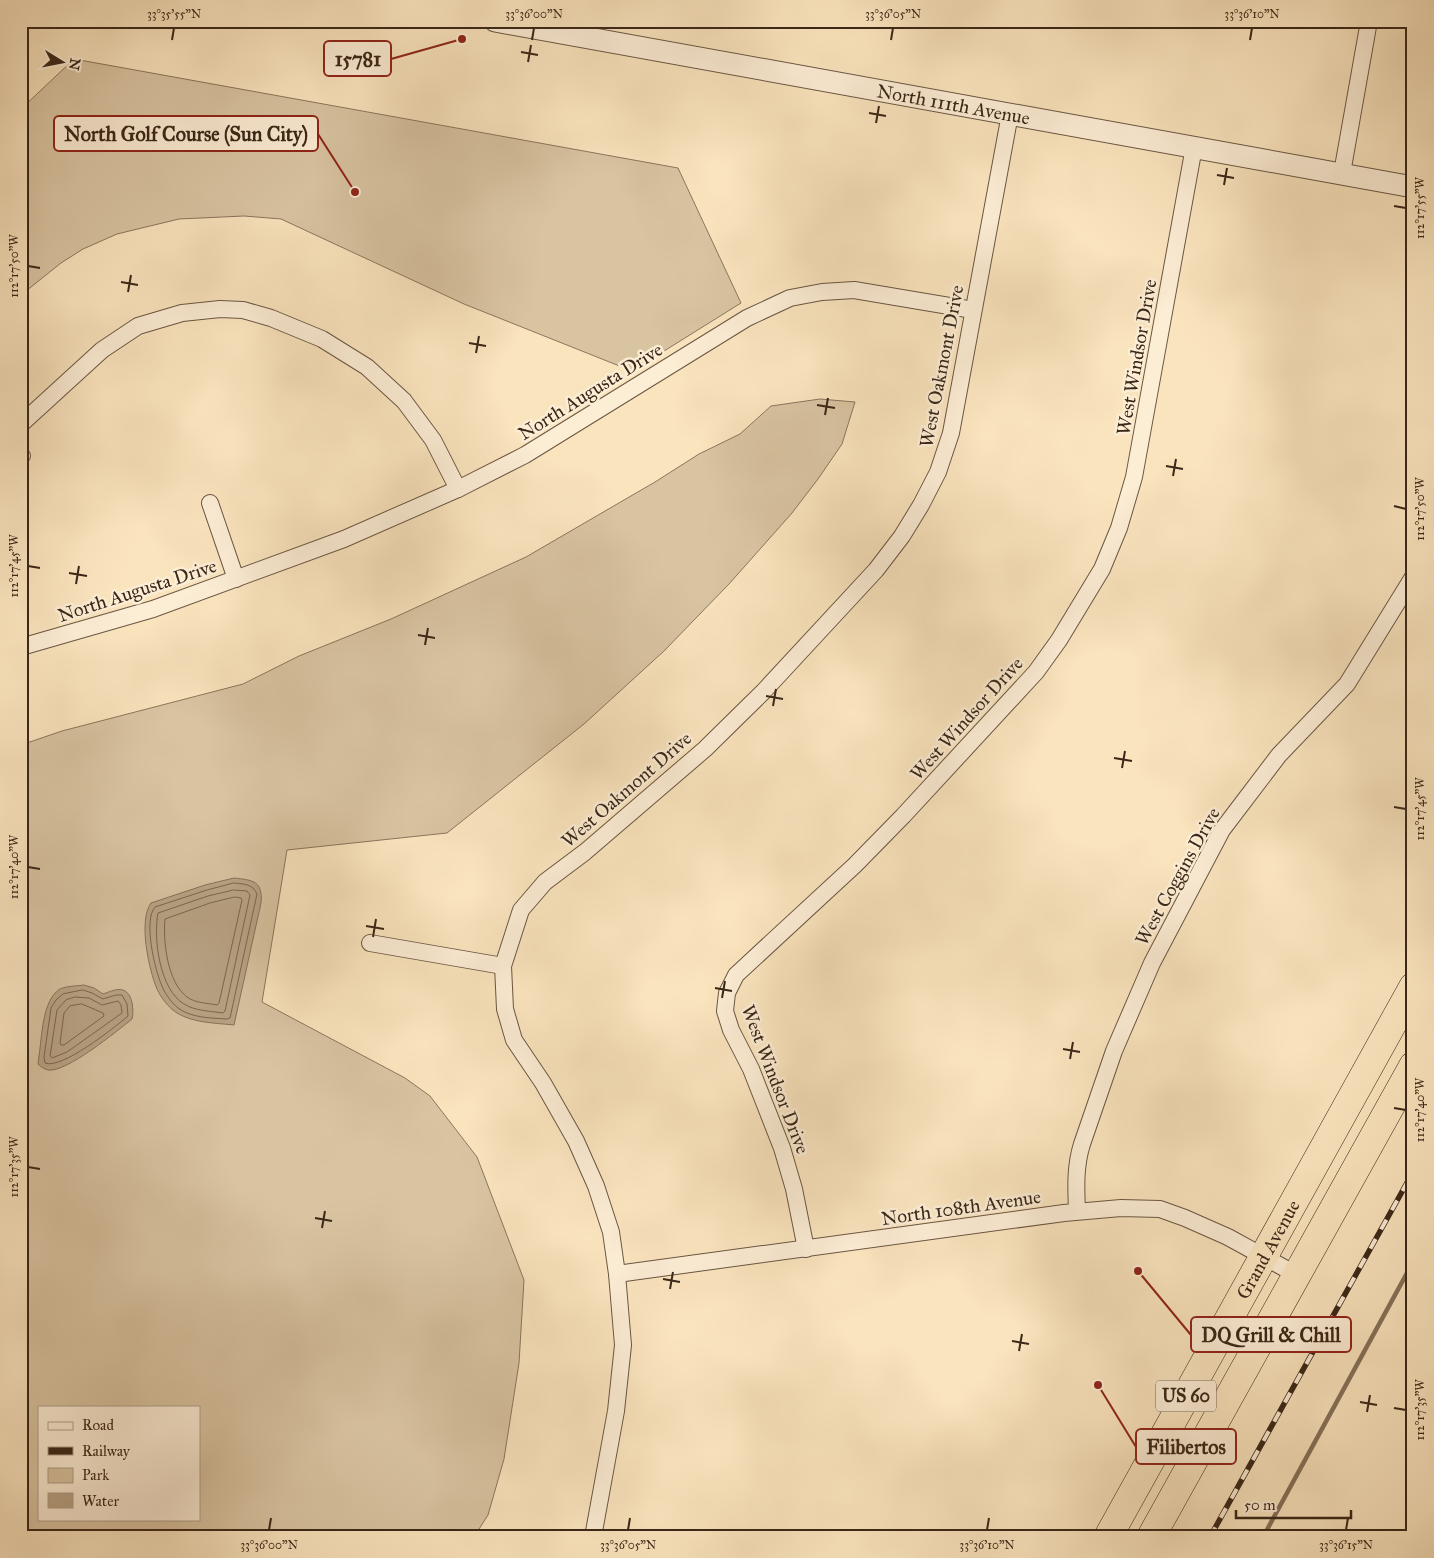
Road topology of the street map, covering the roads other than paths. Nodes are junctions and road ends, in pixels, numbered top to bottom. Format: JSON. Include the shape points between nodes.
{"nodes":[{"id":1,"x":495,"y":21,"type":"edge"},
{"id":2,"x":1370,"y":21,"type":"edge"},
{"id":3,"x":1010,"y":114,"type":"junction"},
{"id":4,"x":1194,"y":147,"type":"junction"},
{"id":5,"x":1342,"y":173,"type":"junction"},
{"id":6,"x":1413,"y":187,"type":"edge"},
{"id":7,"x":973,"y":310,"type":"junction"},
{"id":8,"x":21,"y":424,"type":"edge"},
{"id":9,"x":458,"y":489,"type":"junction"},
{"id":10,"x":210,"y":503,"type":"dead end"},
{"id":11,"x":1413,"y":577,"type":"edge"},
{"id":12,"x":236,"y":579,"type":"junction"},
{"id":13,"x":21,"y":647,"type":"edge"},
{"id":14,"x":370,"y":942,"type":"dead end"},
{"id":15,"x":503,"y":966,"type":"junction"},
{"id":16,"x":1413,"y":987,"type":"edge"},
{"id":17,"x":1413,"y":1066,"type":"edge"},
{"id":18,"x":1077,"y":1211,"type":"junction"},
{"id":19,"x":806,"y":1249,"type":"junction"},
{"id":20,"x":1263,"y":1256,"type":"junction"},
{"id":21,"x":617,"y":1274,"type":"junction"},
{"id":22,"x":1297,"y":1275,"type":"junction"},
{"id":23,"x":593,"y":1537,"type":"edge"},
{"id":24,"x":1108,"y":1537,"type":"edge"},
{"id":25,"x":1151,"y":1537,"type":"edge"}],
"edges":[{"from":1,"to":3,"type":"street","name":"North 111th Avenue"},
{"from":2,"to":5,"type":"street"},
{"from":3,"to":4,"type":"street","name":"North 111th Avenue"},
{"from":3,"to":7,"type":"street","name":"West Oakmont Drive"},
{"from":4,"to":5,"type":"street","name":"North 111th Avenue"},
{"from":4,"to":19,"type":"street","name":"West Windsor Drive","via":[[1134,477],[1119,528],[1102,569],[1036,672],[855,865],[736,975],[727,993],[725,1011],[782,1148]]},
{"from":5,"to":6,"type":"street","name":"North 111th Avenue"},
{"from":7,"to":9,"type":"street","name":"North Augusta Drive","via":[[854,290],[790,298],[747,318],[524,455]]},
{"from":7,"to":15,"type":"street","name":"West Oakmont Drive","via":[[951,433],[938,472],[902,536],[876,570],[769,685],[705,748],[585,852],[545,882],[521,910]]},
{"from":8,"to":9,"type":"street","via":[[102,350],[138,326],[182,313],[243,310],[322,339],[367,367],[404,400],[433,440]]},
{"from":9,"to":12,"type":"street","name":"North Augusta Drive","via":[[344,539]]},
{"from":10,"to":12,"type":"street","name":"North Augusta Drive"},
{"from":11,"to":18,"type":"street","name":"West Coggins Drive","via":[[1347,684],[1278,755],[1222,830],[1190,890],[1152,963],[1112,1057],[1078,1157]]},
{"from":12,"to":13,"type":"street","name":"North Augusta Drive","via":[[153,609]]},
{"from":14,"to":15,"type":"street"},
{"from":15,"to":21,"type":"street","name":"West Oakmont Drive","via":[[506,1009],[514,1040],[576,1141],[596,1186],[611,1232]]},
{"from":16,"to":20,"type":"highway","name":"Grand Avenue","number":"US 60"},
{"from":17,"to":22,"type":"highway","name":"Grand Avenue","number":"US 60"},
{"from":18,"to":19,"type":"street","name":"North 108th Avenue"},
{"from":18,"to":20,"type":"street","name":"North 108th Avenue","via":[[1160,1209],[1228,1237]]},
{"from":19,"to":21,"type":"street","name":"North 108th Avenue"},
{"from":20,"to":22,"type":"street","name":"North 108th Avenue"},
{"from":20,"to":24,"type":"highway","name":"Grand Avenue","number":"US 60"},
{"from":21,"to":23,"type":"street","name":"West Oakmont Drive","via":[[623,1345],[616,1411]]},
{"from":22,"to":25,"type":"highway","name":"Grand Avenue","number":"US 60"}]}
